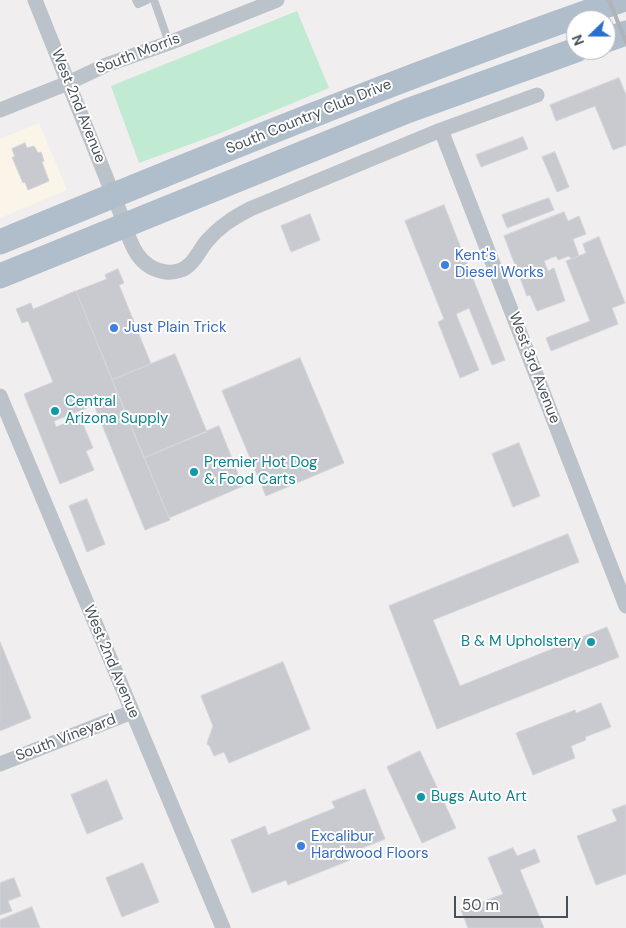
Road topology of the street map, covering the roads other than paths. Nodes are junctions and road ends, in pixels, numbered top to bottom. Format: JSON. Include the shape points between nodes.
{"nodes":[{"id":1,"x":36,"y":0,"type":"edge"},
{"id":2,"x":136,"y":0,"type":"edge"},
{"id":3,"x":147,"y":0,"type":"edge"},
{"id":4,"x":154,"y":0,"type":"edge"},
{"id":5,"x":278,"y":0,"type":"edge"},
{"id":6,"x":622,"y":0,"type":"edge"},
{"id":7,"x":169,"y":43,"type":"junction"},
{"id":8,"x":566,"y":54,"type":"edge"},
{"id":9,"x":68,"y":83,"type":"junction"},
{"id":10,"x":537,"y":95,"type":"dead end"},
{"id":11,"x":0,"y":110,"type":"edge"},
{"id":12,"x":441,"y":130,"type":"junction"},
{"id":13,"x":119,"y":211,"type":"junction"},
{"id":14,"x":0,"y":242,"type":"edge"},
{"id":15,"x":0,"y":276,"type":"edge"},
{"id":16,"x":0,"y":396,"type":"edge"},
{"id":17,"x":626,"y":606,"type":"edge"},
{"id":18,"x":132,"y":712,"type":"junction"},
{"id":19,"x":0,"y":764,"type":"edge"},
{"id":20,"x":223,"y":928,"type":"edge"}],
"edges":[{"from":1,"to":9,"type":"street","name":"West 2nd Avenue"},
{"from":2,"to":3,"type":"lane","via":[[138,4]]},
{"from":4,"to":7,"type":"lane"},
{"from":5,"to":7,"type":"street","name":"South Morris"},
{"from":6,"to":13,"type":"main road","name":"South Country Club Drive","via":[[436,66]]},
{"from":7,"to":9,"type":"street","name":"South Morris","via":[[106,65]]},
{"from":8,"to":13,"type":"main road","name":"South Country Club Drive"},
{"from":9,"to":11,"type":"street","name":"South Morris"},
{"from":9,"to":13,"type":"street","name":"West 2nd Avenue"},
{"from":10,"to":12,"type":"street"},
{"from":12,"to":13,"type":"street","via":[[250,209],[226,222],[190,264],[174,273],[155,270],[142,260],[131,245]]},
{"from":12,"to":17,"type":"street","name":"West 3rd Avenue"},
{"from":13,"to":14,"type":"main road","name":"South Country Club Drive"},
{"from":13,"to":15,"type":"main road","name":"South Country Club Drive"},
{"from":16,"to":18,"type":"street","name":"West 2nd Avenue"},
{"from":18,"to":19,"type":"street","name":"South Vineyard"},
{"from":18,"to":20,"type":"street","name":"West 2nd Avenue"}]}
